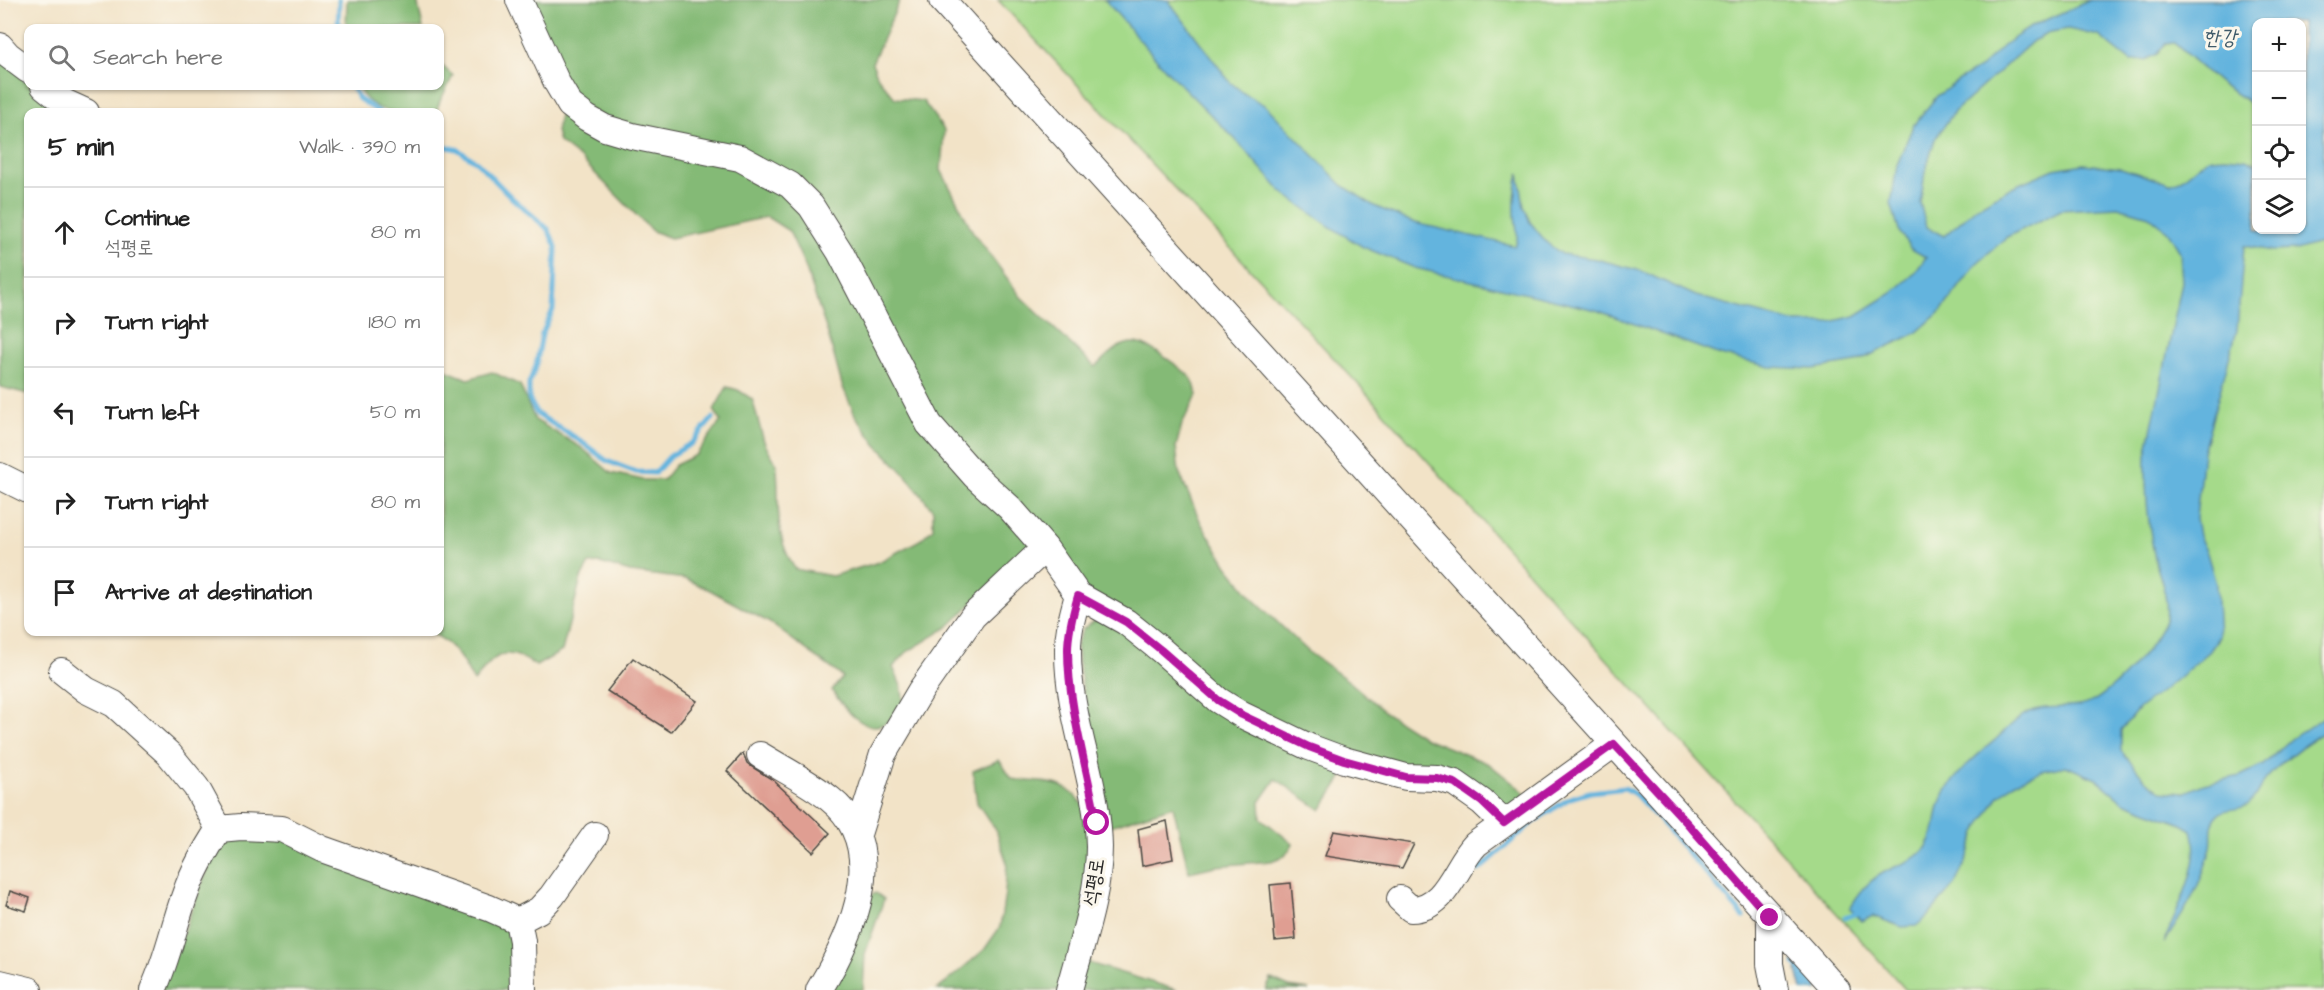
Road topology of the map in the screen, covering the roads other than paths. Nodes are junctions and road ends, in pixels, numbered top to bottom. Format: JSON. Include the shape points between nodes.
{"nodes":[{"id":1,"x":519,"y":0,"type":"edge"},
{"id":2,"x":942,"y":0,"type":"edge"},
{"id":3,"x":0,"y":46,"type":"edge"},
{"id":4,"x":24,"y":67,"type":"edge"},
{"id":5,"x":49,"y":90,"type":"edge"},
{"id":6,"x":77,"y":108,"type":"edge"},
{"id":7,"x":0,"y":476,"type":"edge"},
{"id":8,"x":24,"y":488,"type":"edge"},
{"id":9,"x":1045,"y":548,"type":"junction"},
{"id":10,"x":1078,"y":596,"type":"junction"},
{"id":11,"x":62,"y":671,"type":"dead end"},
{"id":12,"x":1614,"y":744,"type":"junction"},
{"id":13,"x":760,"y":755,"type":"dead end"},
{"id":14,"x":1504,"y":823,"type":"junction"},
{"id":15,"x":219,"y":829,"type":"junction"},
{"id":16,"x":858,"y":834,"type":"junction"},
{"id":17,"x":595,"y":835,"type":"dead end"},
{"id":18,"x":1400,"y":899,"type":"dead end"},
{"id":19,"x":1770,"y":918,"type":"junction"},
{"id":20,"x":518,"y":921,"type":"junction"},
{"id":21,"x":0,"y":983,"type":"edge"},
{"id":22,"x":29,"y":990,"type":"edge"},
{"id":23,"x":153,"y":990,"type":"edge"},
{"id":24,"x":523,"y":990,"type":"edge"},
{"id":25,"x":819,"y":990,"type":"edge"},
{"id":26,"x":1068,"y":990,"type":"edge"},
{"id":27,"x":1775,"y":990,"type":"edge"},
{"id":28,"x":1837,"y":990,"type":"edge"}],
"edges":[{"from":1,"to":9,"type":"street","via":[[557,83],[570,105],[587,118],[632,136],[740,158],[790,185],[812,206],[929,424]]},
{"from":2,"to":12,"type":"street"},
{"from":3,"to":4,"type":"street"},
{"from":5,"to":6,"type":"street"},
{"from":7,"to":8,"type":"street"},
{"from":9,"to":10,"type":"street"},
{"from":9,"to":16,"type":"street","via":[[973,616],[921,690],[883,754]]},
{"from":10,"to":14,"type":"street","via":[[1126,622],[1218,700],[1242,715],[1309,747],[1354,763],[1406,777],[1455,783]]},
{"from":10,"to":26,"type":"street","name":"석평로","via":[[1068,649],[1070,679],[1099,848],[1086,926]]},
{"from":11,"to":15,"type":"street","via":[[86,690],[114,704],[169,754],[196,787]]},
{"from":12,"to":14,"type":"street"},
{"from":12,"to":19,"type":"street"},
{"from":13,"to":16,"type":"street","via":[[830,798]]},
{"from":14,"to":18,"type":"street","via":[[1467,853],[1453,879],[1424,909],[1411,909]]},
{"from":15,"to":20,"type":"street","via":[[282,829],[322,849]]},
{"from":15,"to":23,"type":"street","via":[[186,892],[164,967]]},
{"from":16,"to":25,"type":"street","via":[[864,873],[858,903]]},
{"from":17,"to":20,"type":"street","via":[[552,896],[539,910]]},
{"from":19,"to":27,"type":"street","via":[[1770,964]]},
{"from":19,"to":28,"type":"street"},
{"from":20,"to":24,"type":"street"},
{"from":21,"to":22,"type":"street"}]}
